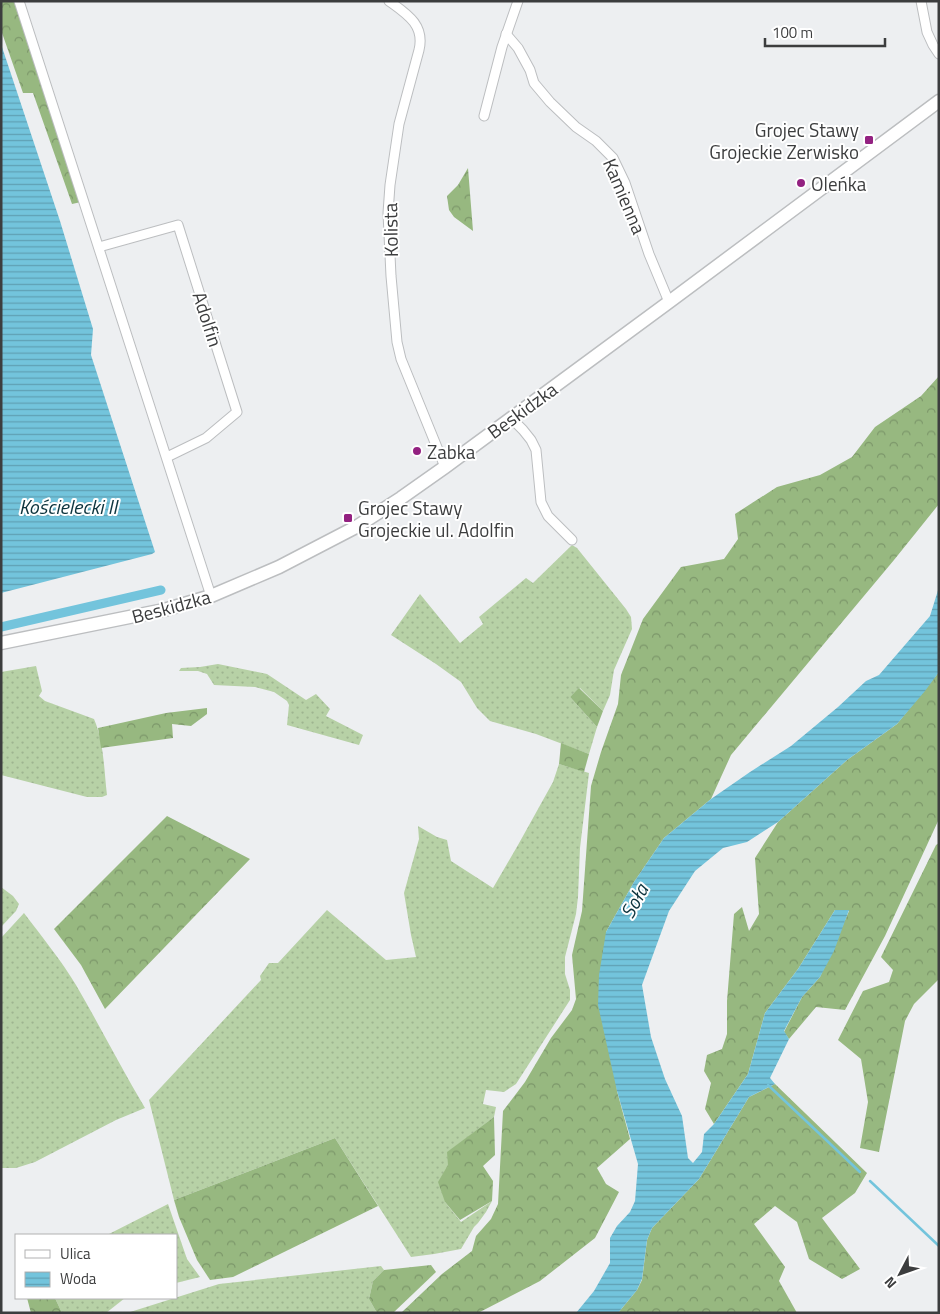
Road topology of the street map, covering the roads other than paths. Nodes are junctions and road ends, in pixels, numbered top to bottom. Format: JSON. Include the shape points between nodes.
{"nodes":[{"id":1,"x":19,"y":1,"type":"edge"},
{"id":2,"x":389,"y":1,"type":"edge"},
{"id":3,"x":518,"y":1,"type":"edge"},
{"id":4,"x":921,"y":1,"type":"edge"},
{"id":5,"x":506,"y":34,"type":"junction"},
{"id":6,"x":939,"y":54,"type":"edge"},
{"id":7,"x":939,"y":101,"type":"edge"},
{"id":8,"x":484,"y":116,"type":"dead end"},
{"id":9,"x":99,"y":247,"type":"junction"},
{"id":10,"x":670,"y":302,"type":"junction"},
{"id":11,"x":511,"y":418,"type":"junction"},
{"id":12,"x":167,"y":457,"type":"junction"},
{"id":13,"x":445,"y":467,"type":"junction"},
{"id":14,"x":572,"y":540,"type":"dead end"},
{"id":15,"x":211,"y":596,"type":"junction"},
{"id":16,"x":1,"y":643,"type":"edge"}],
"edges":[{"from":1,"to":9,"type":"street"},
{"from":2,"to":13,"type":"street","name":"Kolista","via":[[406,14],[420,32],[419,50],[399,124],[389,194],[389,244],[397,342],[402,364]]},
{"from":3,"to":5,"type":"street"},
{"from":4,"to":6,"type":"street","via":[[928,33]]},
{"from":5,"to":8,"type":"street"},
{"from":5,"to":10,"type":"street","name":"Kamienna","via":[[518,48],[534,83],[550,102],[613,158]]},
{"from":7,"to":10,"type":"main road","name":"Beskidzka"},
{"from":9,"to":12,"type":"street"},
{"from":9,"to":12,"type":"street","name":"Adolfin","via":[[178,224],[237,412],[206,438]]},
{"from":10,"to":11,"type":"main road","name":"Beskidzka"},
{"from":11,"to":13,"type":"main road","name":"Beskidzka"},
{"from":11,"to":14,"type":"street","via":[[536,450],[541,502],[548,516]]},
{"from":12,"to":15,"type":"street"},
{"from":13,"to":15,"type":"main road","name":"Beskidzka","via":[[347,531],[279,567]]},
{"from":15,"to":16,"type":"main road","name":"Beskidzka","via":[[164,610]]}]}
